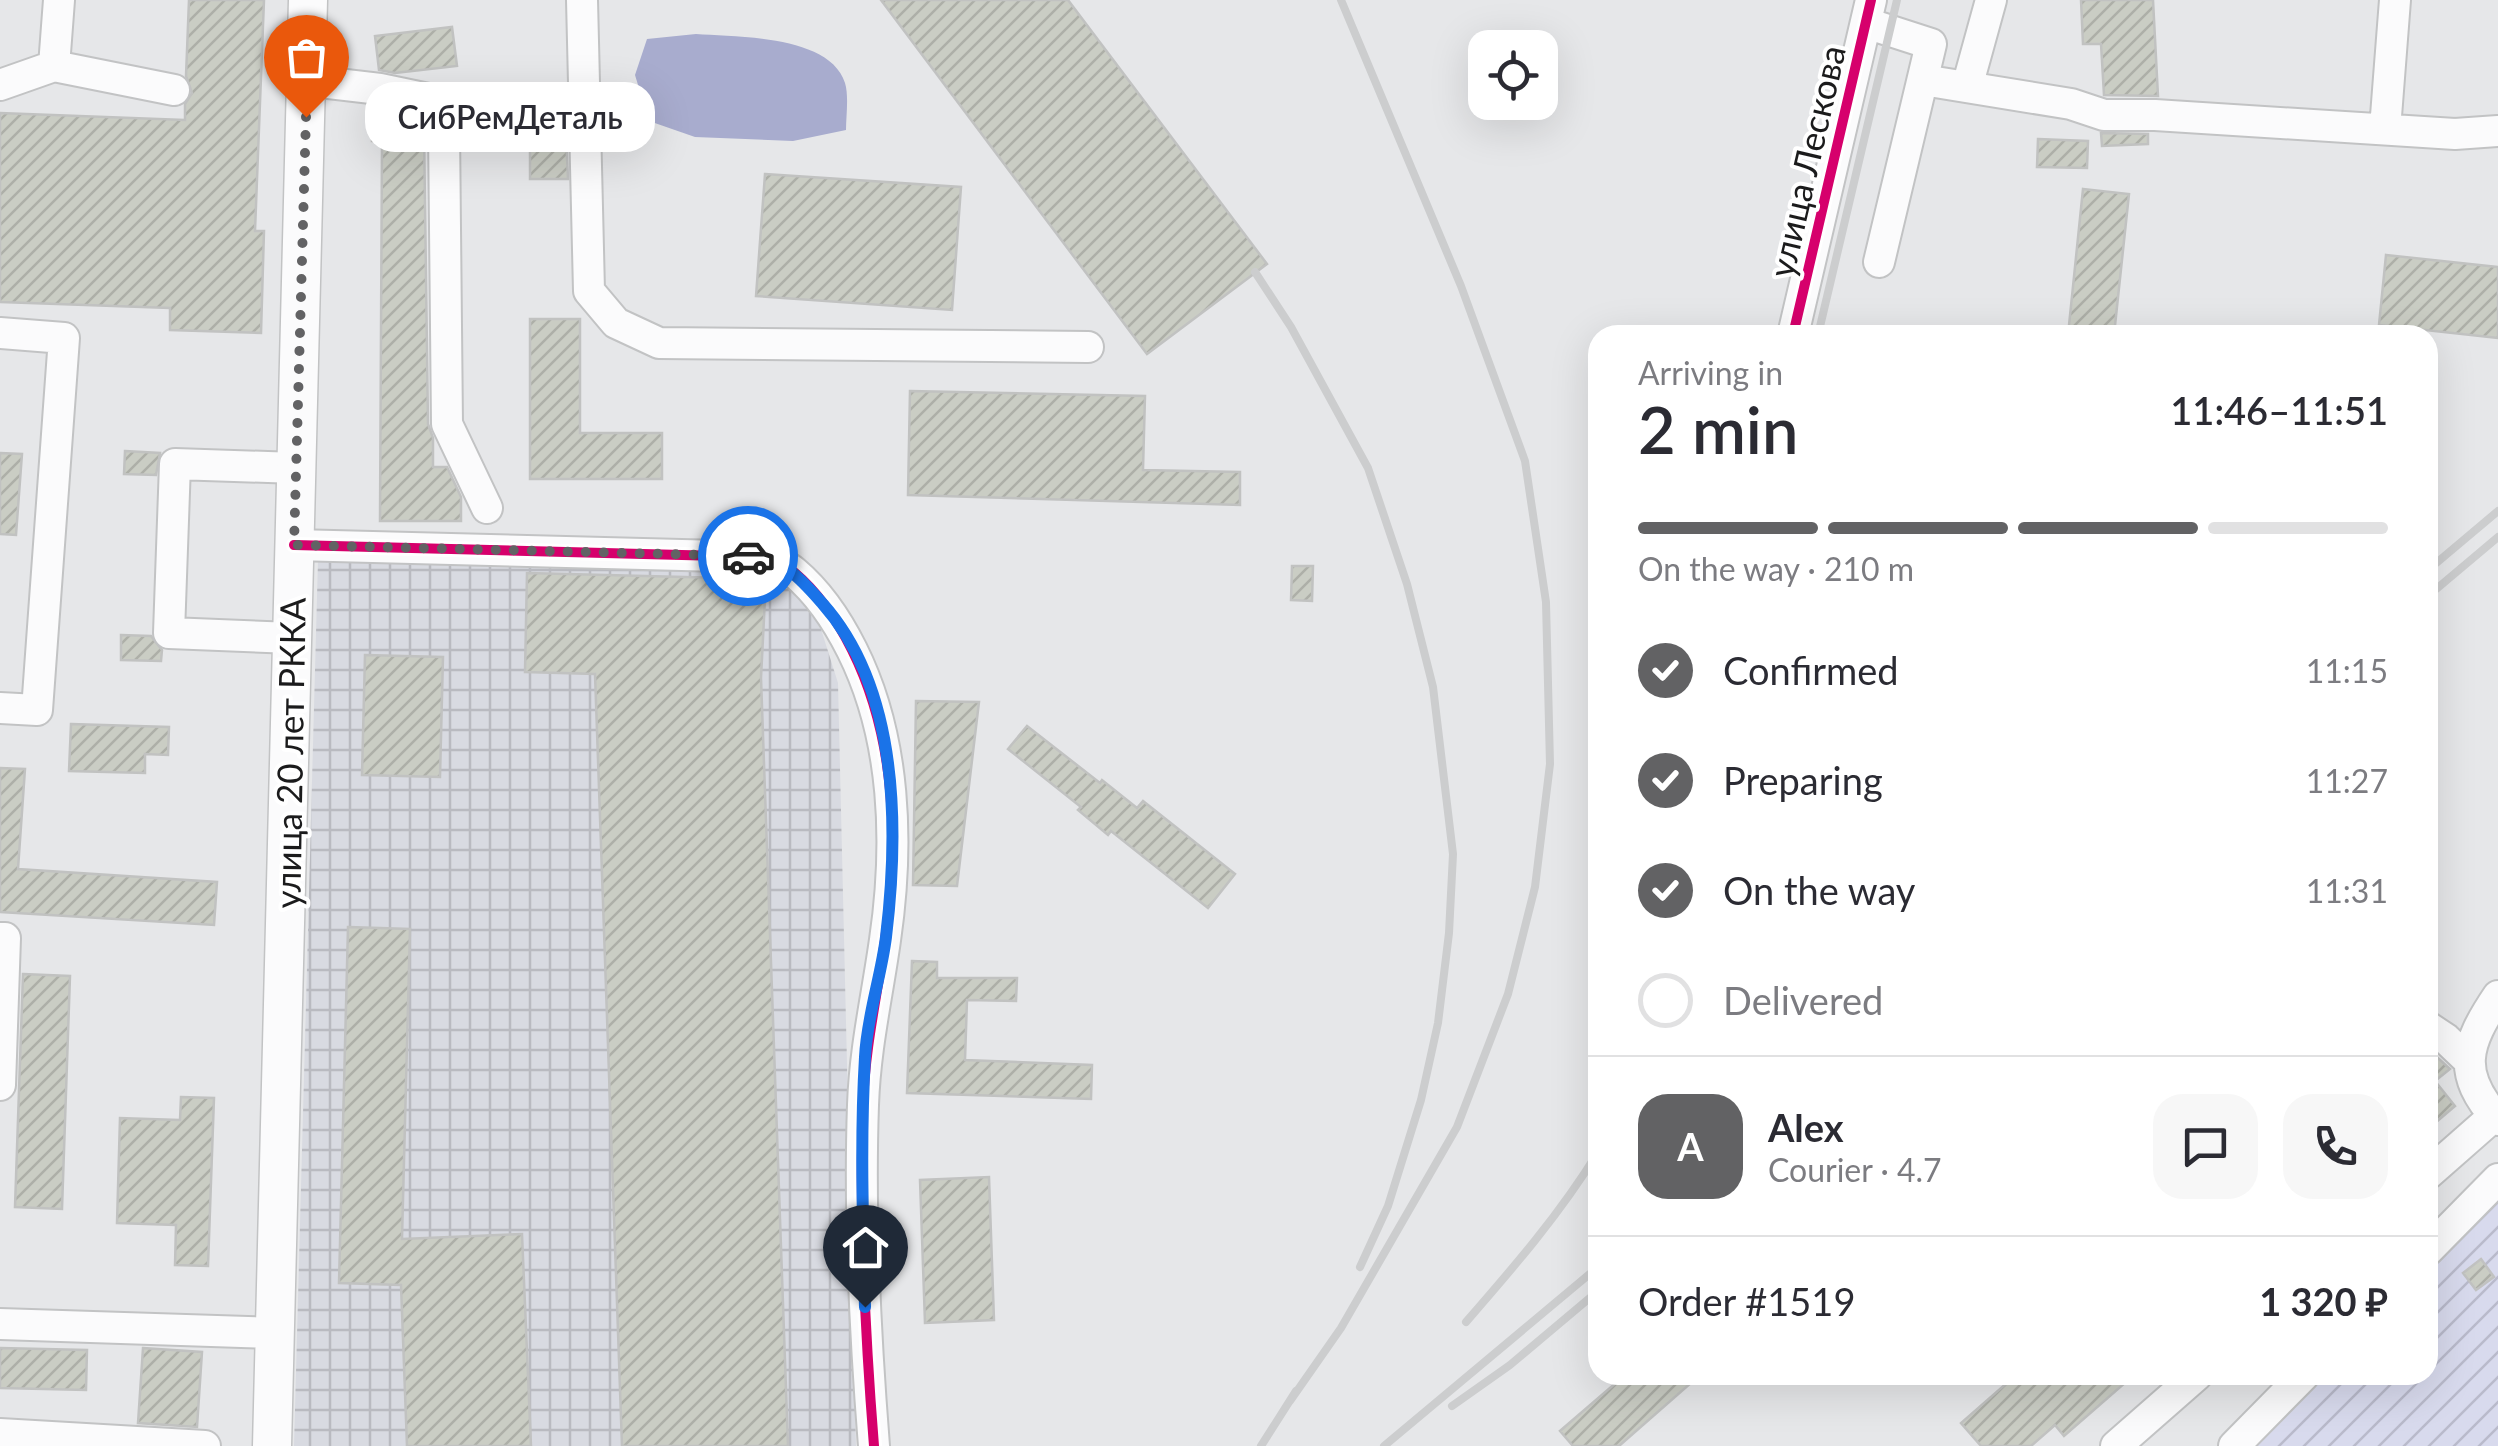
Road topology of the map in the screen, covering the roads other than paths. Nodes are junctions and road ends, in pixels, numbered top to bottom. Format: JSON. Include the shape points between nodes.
{"nodes":[{"id":1,"x":58,"y":0,"type":"edge"},
{"id":2,"x":308,"y":0,"type":"edge"},
{"id":3,"x":582,"y":0,"type":"edge"},
{"id":4,"x":1991,"y":0,"type":"edge"},
{"id":5,"x":2394,"y":0,"type":"edge"},
{"id":6,"x":1868,"y":11,"type":"edge"},
{"id":7,"x":54,"y":66,"type":"junction"},
{"id":8,"x":303,"y":80,"type":"dead end"},
{"id":9,"x":1923,"y":80,"type":"junction"},
{"id":10,"x":0,"y":85,"type":"edge"},
{"id":11,"x":1967,"y":87,"type":"junction"},
{"id":12,"x":174,"y":90,"type":"dead end"},
{"id":13,"x":2385,"y":130,"type":"junction"},
{"id":14,"x":2498,"y":131,"type":"edge"},
{"id":15,"x":1879,"y":262,"type":"dead end"},
{"id":16,"x":1795,"y":325,"type":"edge"},
{"id":17,"x":0,"y":333,"type":"edge"},
{"id":18,"x":1088,"y":347,"type":"dead end"},
{"id":19,"x":296,"y":468,"type":"junction"},
{"id":20,"x":487,"y":508,"type":"dead end"},
{"id":21,"x":294,"y":545,"type":"junction"},
{"id":22,"x":292,"y":638,"type":"junction"},
{"id":23,"x":0,"y":708,"type":"edge"},
{"id":24,"x":0,"y":938,"type":"edge"},
{"id":25,"x":2498,"y":996,"type":"edge"},
{"id":26,"x":2438,"y":1034,"type":"edge"},
{"id":27,"x":2466,"y":1059,"type":"junction"},
{"id":28,"x":0,"y":1085,"type":"edge"},
{"id":29,"x":2496,"y":1118,"type":"edge"},
{"id":30,"x":2438,"y":1166,"type":"edge"},
{"id":31,"x":2498,"y":1179,"type":"edge"},
{"id":32,"x":2438,"y":1240,"type":"edge"},
{"id":33,"x":0,"y":1324,"type":"edge"},
{"id":34,"x":274,"y":1333,"type":"junction"},
{"id":35,"x":2186,"y":1385,"type":"edge"},
{"id":36,"x":2294,"y":1385,"type":"edge"},
{"id":37,"x":0,"y":1434,"type":"edge"},
{"id":38,"x":204,"y":1446,"type":"edge"},
{"id":39,"x":272,"y":1446,"type":"edge"},
{"id":40,"x":874,"y":1446,"type":"edge"},
{"id":41,"x":2116,"y":1446,"type":"edge"},
{"id":42,"x":2234,"y":1446,"type":"edge"}],
"edges":[{"from":1,"to":7,"type":"street"},
{"from":2,"to":19,"type":"main road","name":"улица 20 лет РККА"},
{"from":3,"to":18,"type":"street","via":[[590,290],[616,324],[659,343]]},
{"from":4,"to":11,"type":"street"},
{"from":5,"to":13,"type":"street"},
{"from":6,"to":9,"type":"street","via":[[1931,44]]},
{"from":6,"to":16,"type":"street","name":"улица Лескова"},
{"from":7,"to":10,"type":"street"},
{"from":7,"to":12,"type":"street"},
{"from":8,"to":20,"type":"street","via":[[433,100],[444,130],[448,424]]},
{"from":9,"to":11,"type":"street"},
{"from":9,"to":15,"type":"street"},
{"from":11,"to":13,"type":"street","via":[[2104,115]]},
{"from":13,"to":14,"type":"street"},
{"from":17,"to":23,"type":"street","via":[[64,338],[37,710]]},
{"from":19,"to":21,"type":"main road","name":"улица 20 лет РККА"},
{"from":19,"to":22,"type":"street","via":[[175,464],[169,633]]},
{"from":21,"to":22,"type":"main road","name":"улица 20 лет РККА"},
{"from":21,"to":40,"type":"street","via":[[760,556],[792,570],[837,620],[870,685],[887,760],[892,848],[886,937],[865,1051],[861,1160]]},
{"from":22,"to":34,"type":"main road","name":"улица 20 лет РККА"},
{"from":24,"to":28,"type":"street"},
{"from":25,"to":27,"type":"street"},
{"from":26,"to":27,"type":"street"},
{"from":27,"to":29,"type":"street","via":[[2475,1090]]},
{"from":29,"to":30,"type":"street"},
{"from":31,"to":32,"type":"street"},
{"from":33,"to":34,"type":"street"},
{"from":34,"to":39,"type":"main road","name":"улица 20 лет РККА"},
{"from":35,"to":41,"type":"street"},
{"from":36,"to":42,"type":"street"},
{"from":37,"to":38,"type":"street"}]}
